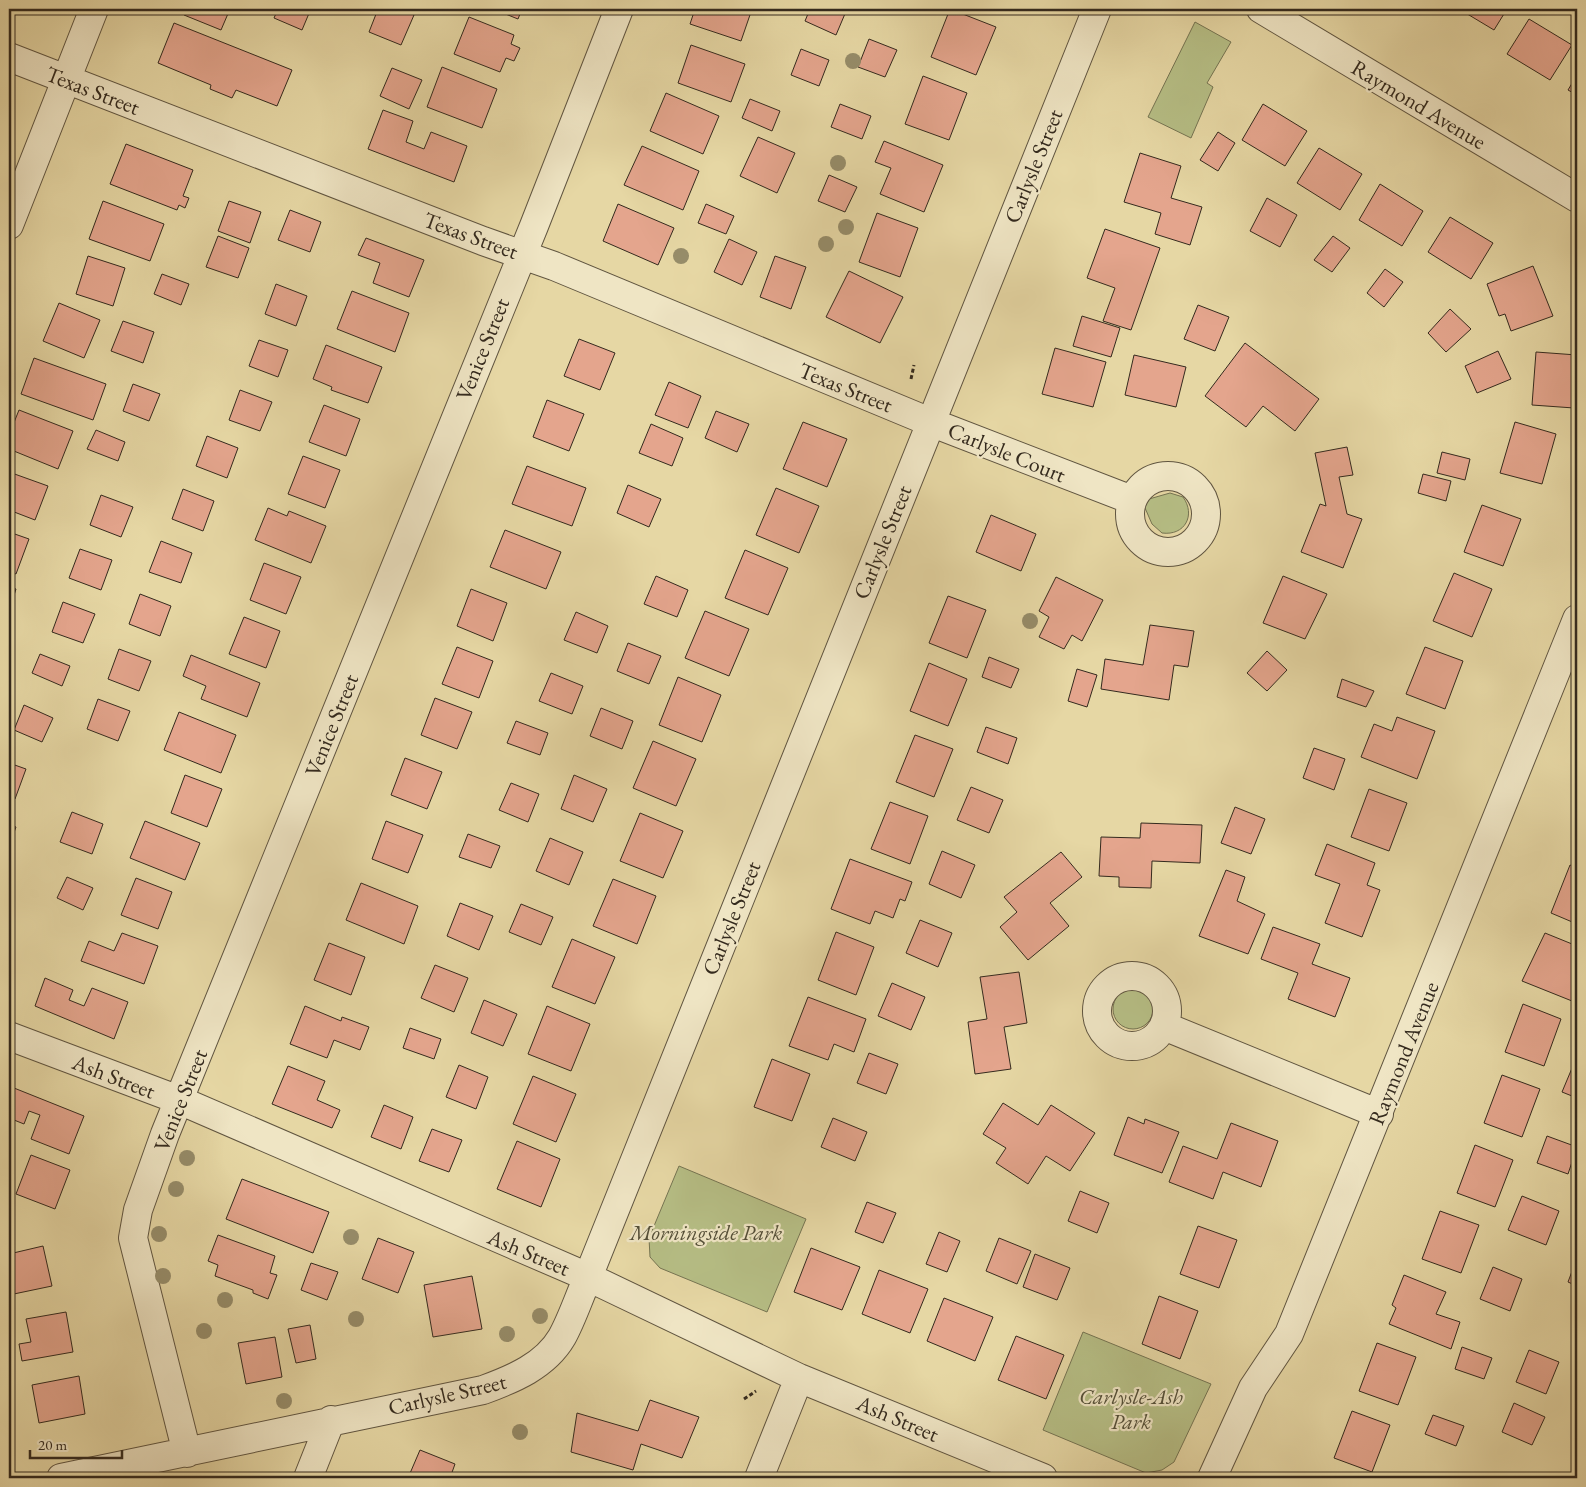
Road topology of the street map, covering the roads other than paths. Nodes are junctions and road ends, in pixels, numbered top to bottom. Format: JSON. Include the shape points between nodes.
{"nodes":[{"id":1,"x":94,"y":9,"type":"edge"},
{"id":2,"x":619,"y":9,"type":"edge"},
{"id":3,"x":1097,"y":9,"type":"edge"},
{"id":4,"x":1261,"y":9,"type":"edge"},
{"id":5,"x":9,"y":57,"type":"edge"},
{"id":6,"x":67,"y":80,"type":"junction"},
{"id":7,"x":1577,"y":198,"type":"edge"},
{"id":8,"x":9,"y":225,"type":"edge"},
{"id":9,"x":521,"y":254,"type":"junction"},
{"id":10,"x":930,"y":422,"type":"junction"},
{"id":11,"x":1132,"y":500,"type":"dead end"},
{"id":12,"x":1577,"y":619,"type":"edge"},
{"id":13,"x":1164,"y":1026,"type":"dead end"},
{"id":14,"x":9,"y":1036,"type":"edge"},
{"id":15,"x":179,"y":1100,"type":"junction"},
{"id":16,"x":1379,"y":1114,"type":"junction"},
{"id":17,"x":588,"y":1277,"type":"junction"},
{"id":18,"x":799,"y":1378,"type":"junction"},
{"id":19,"x":331,"y":1420,"type":"junction"},
{"id":20,"x":187,"y":1453,"type":"junction"},
{"id":21,"x":61,"y":1478,"type":"edge"},
{"id":22,"x":308,"y":1478,"type":"edge"},
{"id":23,"x":759,"y":1478,"type":"edge"},
{"id":24,"x":1044,"y":1478,"type":"edge"},
{"id":25,"x":1212,"y":1478,"type":"edge"}],
"edges":[{"from":1,"to":6,"type":"street"},
{"from":2,"to":9,"type":"street","name":"Venice Street"},
{"from":3,"to":10,"type":"street","name":"Carlysle Street"},
{"from":4,"to":7,"type":"street","name":"Raymond Avenue"},
{"from":5,"to":6,"type":"street","name":"Texas Street"},
{"from":6,"to":8,"type":"street"},
{"from":6,"to":9,"type":"street","name":"Texas Street"},
{"from":9,"to":10,"type":"street","name":"Texas Street"},
{"from":9,"to":15,"type":"street","name":"Venice Street"},
{"from":10,"to":11,"type":"street","name":"Carlysle Court"},
{"from":10,"to":17,"type":"street","name":"Carlysle Street"},
{"from":12,"to":16,"type":"street","name":"Raymond Avenue"},
{"from":13,"to":16,"type":"street"},
{"from":14,"to":15,"type":"street","name":"Ash Street"},
{"from":15,"to":17,"type":"street","name":"Ash Street"},
{"from":15,"to":20,"type":"street","name":"Venice Street","via":[[138,1210],[133,1238]]},
{"from":16,"to":25,"type":"street","name":"Raymond Avenue","via":[[1290,1334],[1253,1388]]},
{"from":17,"to":18,"type":"street","name":"Ash Street"},
{"from":17,"to":19,"type":"street","name":"Carlysle Street","via":[[561,1338],[543,1359],[516,1378],[484,1390]]},
{"from":18,"to":23,"type":"street"},
{"from":18,"to":24,"type":"street","name":"Ash Street"},
{"from":19,"to":20,"type":"street","name":"Carlysle Street"},
{"from":19,"to":22,"type":"street"},
{"from":20,"to":21,"type":"street","name":"Carlysle Street"}]}
